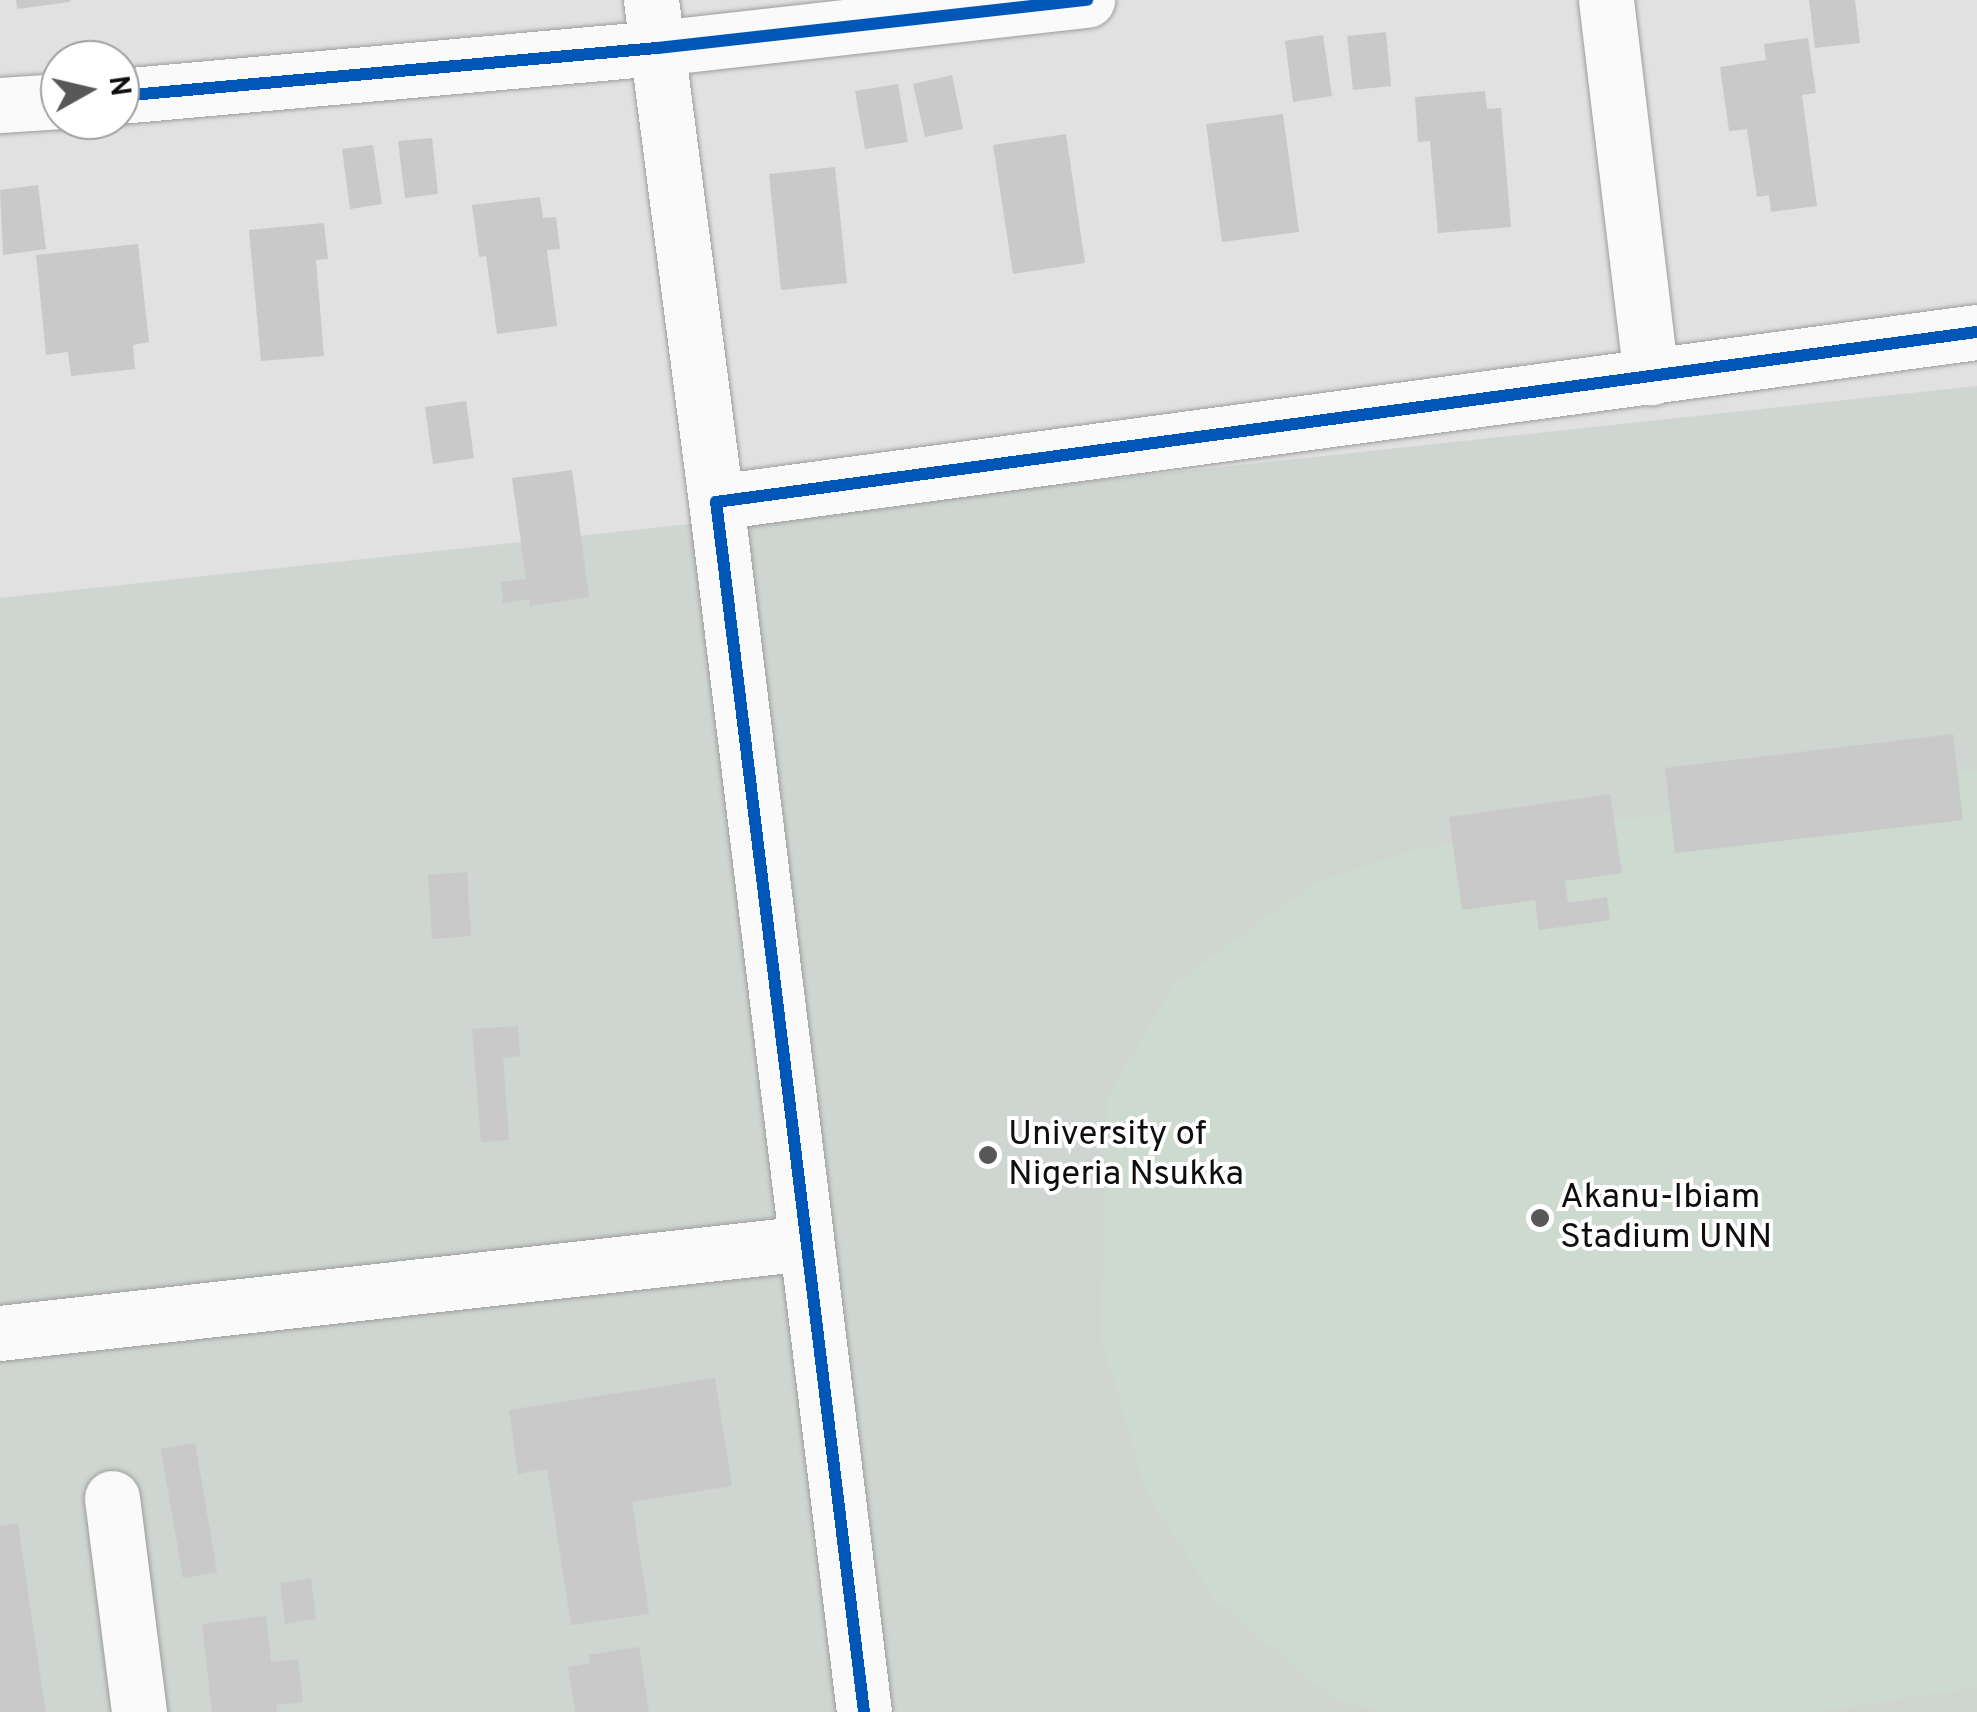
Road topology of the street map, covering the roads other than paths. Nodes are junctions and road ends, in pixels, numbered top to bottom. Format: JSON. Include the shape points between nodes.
{"nodes":[{"id":1,"x":1087,"y":0,"type":"edge"},
{"id":2,"x":1606,"y":0,"type":"edge"},
{"id":3,"x":654,"y":24,"type":"edge"},
{"id":4,"x":140,"y":93,"type":"edge"},
{"id":5,"x":40,"y":102,"type":"edge"},
{"id":6,"x":0,"y":105,"type":"edge"},
{"id":7,"x":1977,"y":332,"type":"edge"},
{"id":8,"x":1651,"y":378,"type":"junction"},
{"id":9,"x":716,"y":502,"type":"junction"},
{"id":10,"x":806,"y":1243,"type":"junction"},
{"id":11,"x":0,"y":1333,"type":"edge"},
{"id":12,"x":112,"y":1498,"type":"dead end"},
{"id":13,"x":139,"y":1712,"type":"edge"},
{"id":14,"x":864,"y":1712,"type":"edge"}],
"edges":[{"from":1,"to":3,"type":"street"},
{"from":2,"to":8,"type":"street"},
{"from":3,"to":4,"type":"street"},
{"from":3,"to":9,"type":"street"},
{"from":5,"to":6,"type":"street"},
{"from":7,"to":8,"type":"street"},
{"from":8,"to":9,"type":"street"},
{"from":9,"to":10,"type":"street"},
{"from":10,"to":11,"type":"street"},
{"from":10,"to":14,"type":"street"},
{"from":12,"to":13,"type":"street"}]}
